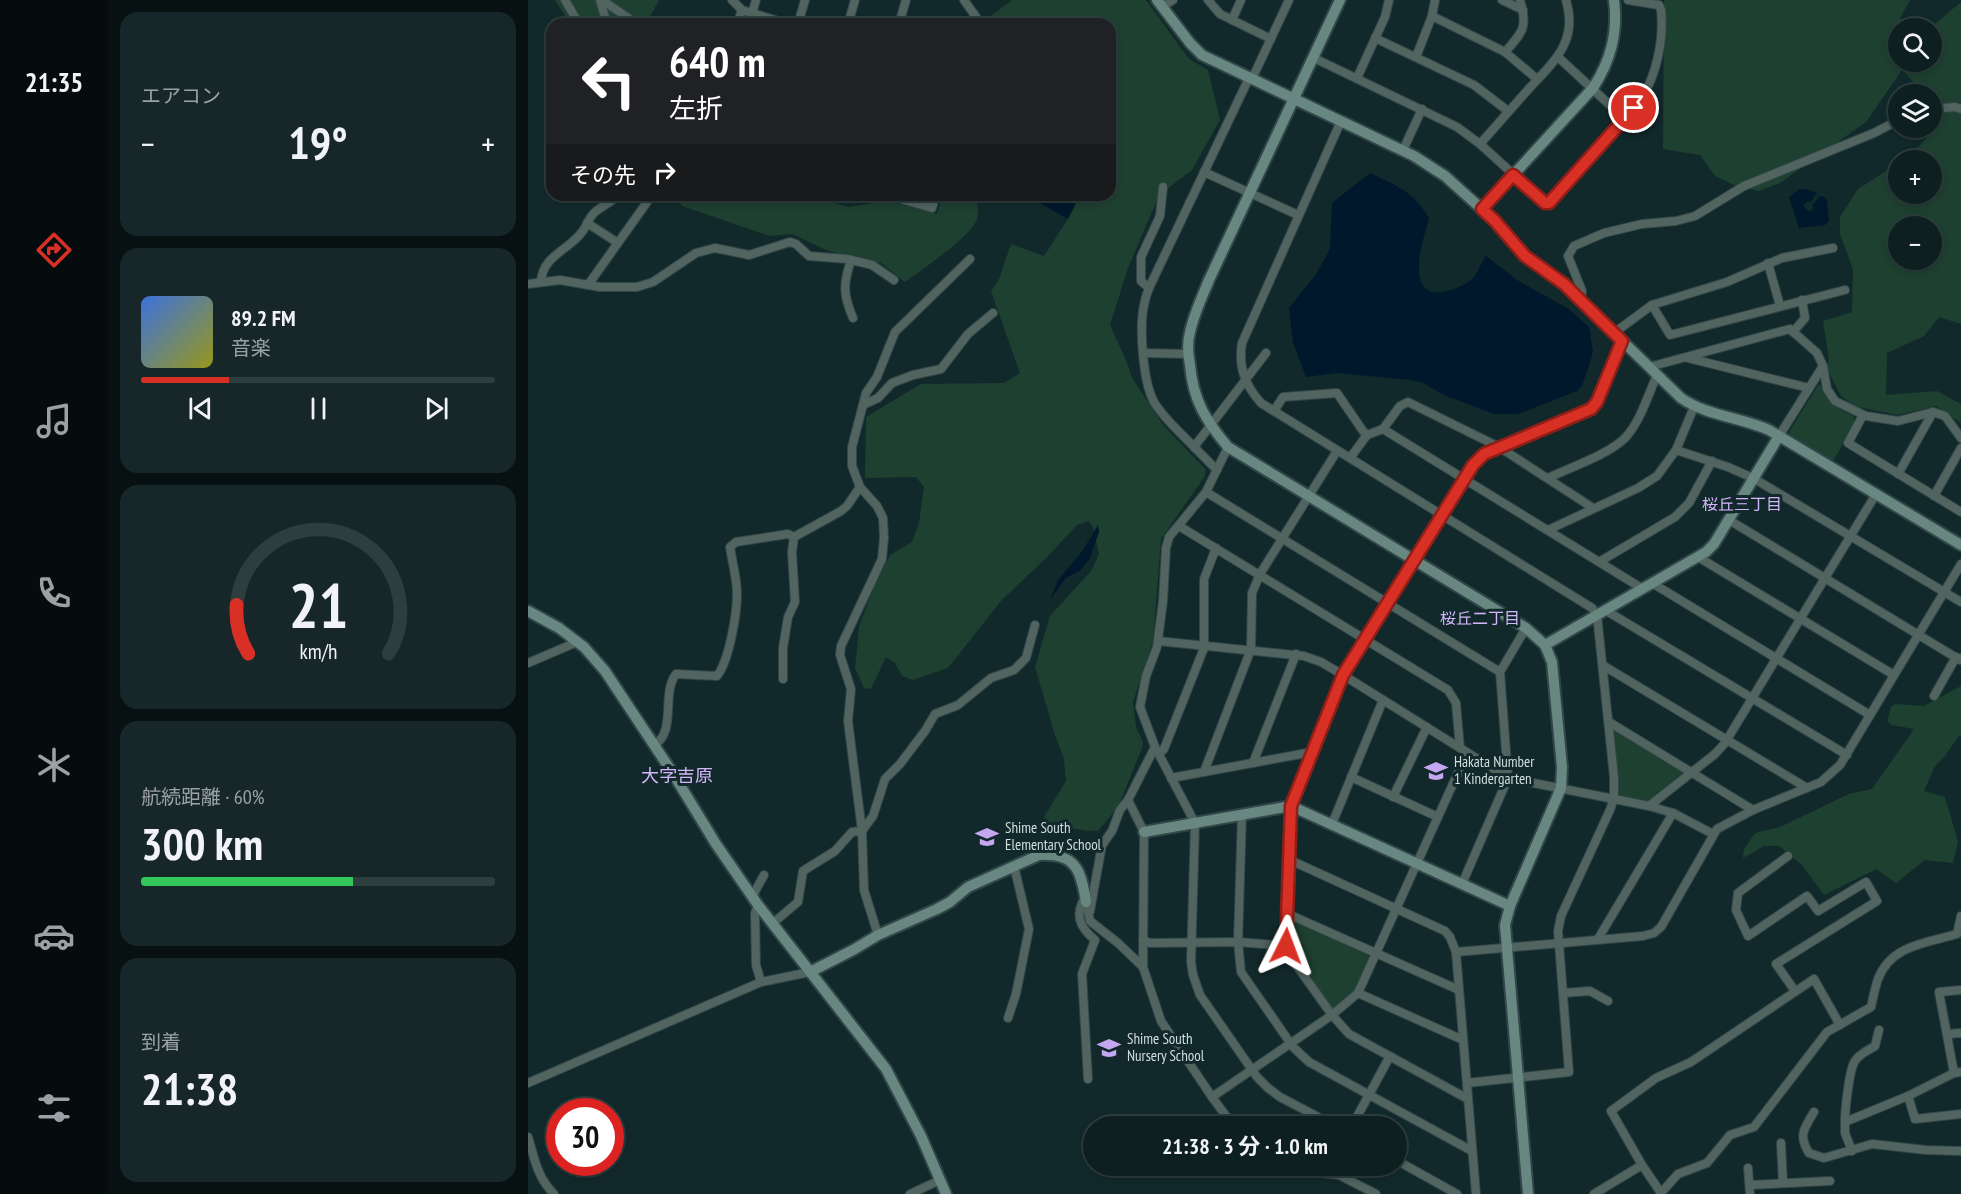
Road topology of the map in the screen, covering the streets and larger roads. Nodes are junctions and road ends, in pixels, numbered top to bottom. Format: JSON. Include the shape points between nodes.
{"nodes":[{"id":1,"x":565,"y":0,"type":"edge"},
{"id":2,"x":601,"y":0,"type":"edge"},
{"id":3,"x":732,"y":0,"type":"edge"},
{"id":4,"x":756,"y":0,"type":"edge"},
{"id":5,"x":804,"y":0,"type":"edge"},
{"id":6,"x":855,"y":0,"type":"edge"},
{"id":7,"x":906,"y":0,"type":"edge"},
{"id":8,"x":964,"y":0,"type":"edge"},
{"id":9,"x":1173,"y":0,"type":"edge"},
{"id":10,"x":1208,"y":0,"type":"edge"},
{"id":11,"x":1241,"y":0,"type":"edge"},
{"id":12,"x":1289,"y":0,"type":"edge"},
{"id":13,"x":1340,"y":0,"type":"edge"},
{"id":14,"x":1389,"y":0,"type":"edge"},
{"id":15,"x":1435,"y":0,"type":"edge"},
{"id":16,"x":1502,"y":0,"type":"edge"},
{"id":17,"x":1520,"y":0,"type":"edge"},
{"id":18,"x":1566,"y":0,"type":"edge"},
{"id":19,"x":1614,"y":0,"type":"edge"},
{"id":20,"x":1628,"y":0,"type":"edge"},
{"id":21,"x":1160,"y":4,"type":"edge"},
{"id":22,"x":742,"y":9,"type":"junction"},
{"id":23,"x":1523,"y":10,"type":"junction"},
{"id":24,"x":752,"y":13,"type":"junction"},
{"id":25,"x":1432,"y":16,"type":"junction"},
{"id":26,"x":576,"y":18,"type":"edge"},
{"id":27,"x":606,"y":18,"type":"edge"},
{"id":28,"x":628,"y":18,"type":"edge"},
{"id":29,"x":739,"y":18,"type":"edge"},
{"id":30,"x":751,"y":18,"type":"edge"},
{"id":31,"x":768,"y":18,"type":"edge"},
{"id":32,"x":800,"y":18,"type":"edge"},
{"id":33,"x":850,"y":18,"type":"edge"},
{"id":34,"x":901,"y":18,"type":"edge"},
{"id":35,"x":977,"y":18,"type":"edge"},
{"id":36,"x":1232,"y":20,"type":"junction"},
{"id":37,"x":1376,"y":38,"type":"junction"},
{"id":38,"x":1270,"y":39,"type":"junction"},
{"id":39,"x":1504,"y":52,"type":"junction"},
{"id":40,"x":1416,"y":57,"type":"junction"},
{"id":41,"x":1558,"y":57,"type":"junction"},
{"id":42,"x":1314,"y":58,"type":"junction"},
{"id":43,"x":1357,"y":78,"type":"junction"},
{"id":44,"x":1250,"y":79,"type":"junction"},
{"id":45,"x":1537,"y":79,"type":"junction"},
{"id":46,"x":1593,"y":88,"type":"junction"},
{"id":47,"x":1294,"y":100,"type":"junction"},
{"id":48,"x":1942,"y":108,"type":"edge"},
{"id":49,"x":1422,"y":109,"type":"junction"},
{"id":50,"x":1961,"y":109,"type":"edge"},
{"id":51,"x":1508,"y":111,"type":"junction"},
{"id":52,"x":1625,"y":119,"type":"junction"},
{"id":53,"x":1341,"y":122,"type":"junction"},
{"id":54,"x":1888,"y":126,"type":"edge"},
{"id":55,"x":1480,"y":144,"type":"junction"},
{"id":56,"x":1403,"y":150,"type":"junction"},
{"id":57,"x":1204,"y":172,"type":"junction"},
{"id":58,"x":1513,"y":175,"type":"junction"},
{"id":59,"x":1163,"y":187,"type":"dead end"},
{"id":60,"x":1250,"y":192,"type":"junction"},
{"id":61,"x":613,"y":201,"type":"edge"},
{"id":62,"x":648,"y":201,"type":"edge"},
{"id":63,"x":909,"y":201,"type":"edge"},
{"id":64,"x":934,"y":201,"type":"edge"},
{"id":65,"x":1482,"y":209,"type":"junction"},
{"id":66,"x":1298,"y":215,"type":"junction"},
{"id":67,"x":588,"y":223,"type":"junction"},
{"id":68,"x":618,"y":243,"type":"junction"},
{"id":69,"x":1833,"y":248,"type":"dead end"},
{"id":70,"x":970,"y":259,"type":"dead end"},
{"id":71,"x":851,"y":260,"type":"junction"},
{"id":72,"x":1768,"y":263,"type":"junction"},
{"id":73,"x":894,"y":280,"type":"dead end"},
{"id":74,"x":541,"y":282,"type":"junction"},
{"id":75,"x":528,"y":284,"type":"edge"},
{"id":76,"x":588,"y":285,"type":"junction"},
{"id":77,"x":1149,"y":288,"type":"junction"},
{"id":78,"x":1845,"y":290,"type":"dead end"},
{"id":79,"x":1581,"y":300,"type":"junction"},
{"id":80,"x":1802,"y":300,"type":"junction"},
{"id":81,"x":1652,"y":305,"type":"junction"},
{"id":82,"x":1780,"y":306,"type":"junction"},
{"id":83,"x":993,"y":313,"type":"dead end"},
{"id":84,"x":853,"y":318,"type":"dead end"},
{"id":85,"x":1793,"y":332,"type":"junction"},
{"id":86,"x":1618,"y":337,"type":"junction"},
{"id":87,"x":1144,"y":352,"type":"junction"},
{"id":88,"x":1266,"y":353,"type":"dead end"},
{"id":89,"x":1189,"y":354,"type":"junction"},
{"id":90,"x":1685,"y":357,"type":"junction"},
{"id":91,"x":1823,"y":366,"type":"junction"},
{"id":92,"x":1653,"y":371,"type":"junction"},
{"id":93,"x":1245,"y":381,"type":"junction"},
{"id":94,"x":1809,"y":388,"type":"junction"},
{"id":95,"x":865,"y":404,"type":"junction"},
{"id":96,"x":1694,"y":407,"type":"junction"},
{"id":97,"x":1274,"y":411,"type":"junction"},
{"id":98,"x":1933,"y":412,"type":"junction"},
{"id":99,"x":1863,"y":415,"type":"junction"},
{"id":100,"x":1211,"y":427,"type":"junction"},
{"id":101,"x":1383,"y":429,"type":"junction"},
{"id":102,"x":1367,"y":435,"type":"junction"},
{"id":103,"x":1779,"y":436,"type":"junction"},
{"id":104,"x":1961,"y":438,"type":"edge"},
{"id":105,"x":1194,"y":447,"type":"junction"},
{"id":106,"x":1228,"y":447,"type":"junction"},
{"id":107,"x":1499,"y":447,"type":"junction"},
{"id":108,"x":1961,"y":448,"type":"edge"},
{"id":109,"x":1676,"y":450,"type":"junction"},
{"id":110,"x":1337,"y":451,"type":"junction"},
{"id":111,"x":1350,"y":458,"type":"junction"},
{"id":112,"x":1712,"y":461,"type":"junction"},
{"id":113,"x":1217,"y":470,"type":"junction"},
{"id":114,"x":1898,"y":474,"type":"junction"},
{"id":115,"x":1465,"y":478,"type":"junction"},
{"id":116,"x":1548,"y":478,"type":"junction"},
{"id":117,"x":1754,"y":478,"type":"junction"},
{"id":118,"x":860,"y":487,"type":"junction"},
{"id":119,"x":1206,"y":492,"type":"junction"},
{"id":120,"x":1876,"y":494,"type":"junction"},
{"id":121,"x":1309,"y":496,"type":"junction"},
{"id":122,"x":1934,"y":496,"type":"junction"},
{"id":123,"x":1593,"y":508,"type":"junction"},
{"id":124,"x":1961,"y":512,"type":"edge"},
{"id":125,"x":1442,"y":516,"type":"junction"},
{"id":126,"x":1729,"y":520,"type":"junction"},
{"id":127,"x":1179,"y":526,"type":"junction"},
{"id":128,"x":1548,"y":530,"type":"junction"},
{"id":129,"x":1850,"y":536,"type":"junction"},
{"id":130,"x":794,"y":537,"type":"junction"},
{"id":131,"x":1283,"y":538,"type":"junction"},
{"id":132,"x":1961,"y":545,"type":"edge"},
{"id":133,"x":1216,"y":548,"type":"junction"},
{"id":134,"x":1698,"y":557,"type":"junction"},
{"id":135,"x":1414,"y":561,"type":"junction"},
{"id":136,"x":1599,"y":562,"type":"junction"},
{"id":137,"x":1961,"y":564,"type":"edge"},
{"id":138,"x":1260,"y":574,"type":"junction"},
{"id":139,"x":1825,"y":578,"type":"junction"},
{"id":140,"x":1647,"y":586,"type":"junction"},
{"id":141,"x":1944,"y":592,"type":"junction"},
{"id":142,"x":1961,"y":602,"type":"edge"},
{"id":143,"x":1388,"y":603,"type":"junction"},
{"id":144,"x":528,"y":611,"type":"edge"},
{"id":145,"x":1601,"y":612,"type":"junction"},
{"id":146,"x":1800,"y":618,"type":"junction"},
{"id":147,"x":1035,"y":625,"type":"dead end"},
{"id":148,"x":1526,"y":628,"type":"junction"},
{"id":149,"x":1919,"y":635,"type":"junction"},
{"id":150,"x":1366,"y":639,"type":"junction"},
{"id":151,"x":1158,"y":641,"type":"junction"},
{"id":152,"x":577,"y":642,"type":"junction"},
{"id":153,"x":1205,"y":645,"type":"junction"},
{"id":154,"x":1545,"y":645,"type":"junction"},
{"id":155,"x":1251,"y":649,"type":"junction"},
{"id":156,"x":1296,"y":654,"type":"junction"},
{"id":157,"x":1776,"y":658,"type":"junction"},
{"id":158,"x":1958,"y":658,"type":"edge"},
{"id":159,"x":528,"y":663,"type":"edge"},
{"id":160,"x":1604,"y":666,"type":"junction"},
{"id":161,"x":1500,"y":672,"type":"junction"},
{"id":162,"x":1343,"y":675,"type":"junction"},
{"id":163,"x":1894,"y":675,"type":"junction"},
{"id":164,"x":783,"y":679,"type":"dead end"},
{"id":165,"x":1934,"y":696,"type":"dead end"},
{"id":166,"x":1752,"y":698,"type":"junction"},
{"id":167,"x":1383,"y":700,"type":"junction"},
{"id":168,"x":1870,"y":715,"type":"junction"},
{"id":169,"x":1609,"y":722,"type":"junction"},
{"id":170,"x":1427,"y":727,"type":"junction"},
{"id":171,"x":1727,"y":740,"type":"junction"},
{"id":172,"x":654,"y":745,"type":"junction"},
{"id":173,"x":1460,"y":748,"type":"junction"},
{"id":174,"x":1157,"y":751,"type":"junction"},
{"id":175,"x":1312,"y":752,"type":"junction"},
{"id":176,"x":1467,"y":753,"type":"junction"},
{"id":177,"x":1847,"y":756,"type":"junction"},
{"id":178,"x":1253,"y":763,"type":"junction"},
{"id":179,"x":1204,"y":772,"type":"junction"},
{"id":180,"x":1691,"y":772,"type":"junction"},
{"id":181,"x":1351,"y":777,"type":"junction"},
{"id":182,"x":1171,"y":778,"type":"junction"},
{"id":183,"x":1508,"y":778,"type":"junction"},
{"id":184,"x":1561,"y":788,"type":"junction"},
{"id":185,"x":1807,"y":788,"type":"junction"},
{"id":186,"x":1393,"y":796,"type":"junction"},
{"id":187,"x":1614,"y":798,"type":"junction"},
{"id":188,"x":1128,"y":800,"type":"junction"},
{"id":189,"x":1291,"y":806,"type":"junction"},
{"id":190,"x":1649,"y":806,"type":"junction"},
{"id":191,"x":1753,"y":810,"type":"junction"},
{"id":192,"x":1673,"y":813,"type":"junction"},
{"id":193,"x":1242,"y":814,"type":"junction"},
{"id":194,"x":1438,"y":817,"type":"junction"},
{"id":195,"x":1195,"y":823,"type":"junction"},
{"id":196,"x":1332,"y":824,"type":"junction"},
{"id":197,"x":862,"y":831,"type":"junction"},
{"id":198,"x":1144,"y":832,"type":"junction"},
{"id":199,"x":1713,"y":834,"type":"junction"},
{"id":200,"x":1788,"y":856,"type":"dead end"},
{"id":201,"x":1290,"y":860,"type":"junction"},
{"id":202,"x":1417,"y":863,"type":"junction"},
{"id":203,"x":1014,"y":866,"type":"junction"},
{"id":204,"x":764,"y":875,"type":"dead end"},
{"id":205,"x":1462,"y":884,"type":"junction"},
{"id":206,"x":755,"y":901,"type":"junction"},
{"id":207,"x":1086,"y":902,"type":"junction"},
{"id":208,"x":1510,"y":906,"type":"junction"},
{"id":209,"x":1396,"y":908,"type":"junction"},
{"id":210,"x":1288,"y":914,"type":"junction"},
{"id":211,"x":1089,"y":915,"type":"junction"},
{"id":212,"x":1961,"y":916,"type":"edge"},
{"id":213,"x":773,"y":923,"type":"junction"},
{"id":214,"x":878,"y":934,"type":"junction"},
{"id":215,"x":1598,"y":939,"type":"junction"},
{"id":216,"x":1143,"y":940,"type":"junction"},
{"id":217,"x":1190,"y":942,"type":"junction"},
{"id":218,"x":1238,"y":942,"type":"junction"},
{"id":219,"x":1558,"y":943,"type":"junction"},
{"id":220,"x":1286,"y":946,"type":"junction"},
{"id":221,"x":1506,"y":947,"type":"junction"},
{"id":222,"x":1455,"y":952,"type":"junction"},
{"id":223,"x":1376,"y":953,"type":"junction"},
{"id":224,"x":1143,"y":967,"type":"junction"},
{"id":225,"x":810,"y":972,"type":"junction"},
{"id":226,"x":761,"y":982,"type":"junction"},
{"id":227,"x":1459,"y":990,"type":"junction"},
{"id":228,"x":1961,"y":990,"type":"edge"},
{"id":229,"x":1795,"y":992,"type":"junction"},
{"id":230,"x":1358,"y":993,"type":"junction"},
{"id":231,"x":1563,"y":993,"type":"junction"},
{"id":232,"x":1608,"y":1001,"type":"dead end"},
{"id":233,"x":1332,"y":1015,"type":"junction"},
{"id":234,"x":1008,"y":1018,"type":"dead end"},
{"id":235,"x":1840,"y":1025,"type":"junction"},
{"id":236,"x":1879,"y":1030,"type":"dead end"},
{"id":237,"x":1961,"y":1033,"type":"edge"},
{"id":238,"x":1948,"y":1034,"type":"junction"},
{"id":239,"x":1463,"y":1040,"type":"junction"},
{"id":240,"x":1290,"y":1043,"type":"junction"},
{"id":241,"x":1390,"y":1056,"type":"junction"},
{"id":242,"x":1252,"y":1070,"type":"junction"},
{"id":243,"x":1957,"y":1072,"type":"edge"},
{"id":244,"x":1519,"y":1078,"type":"junction"},
{"id":245,"x":1088,"y":1079,"type":"dead end"},
{"id":246,"x":528,"y":1083,"type":"edge"},
{"id":247,"x":1467,"y":1083,"type":"junction"},
{"id":248,"x":1369,"y":1095,"type":"junction"},
{"id":249,"x":1908,"y":1096,"type":"junction"},
{"id":250,"x":1212,"y":1097,"type":"junction"},
{"id":251,"x":1468,"y":1099,"type":"junction"},
{"id":252,"x":1814,"y":1112,"type":"dead end"},
{"id":253,"x":1961,"y":1114,"type":"edge"},
{"id":254,"x":1226,"y":1116,"type":"edge"},
{"id":255,"x":1316,"y":1116,"type":"edge"},
{"id":256,"x":1357,"y":1116,"type":"edge"},
{"id":257,"x":1845,"y":1122,"type":"junction"},
{"id":258,"x":528,"y":1137,"type":"edge"},
{"id":259,"x":1781,"y":1143,"type":"dead end"},
{"id":260,"x":1472,"y":1151,"type":"junction"},
{"id":261,"x":1852,"y":1151,"type":"junction"},
{"id":262,"x":1961,"y":1151,"type":"edge"},
{"id":263,"x":1642,"y":1165,"type":"junction"},
{"id":264,"x":1407,"y":1166,"type":"edge"},
{"id":265,"x":1748,"y":1168,"type":"dead end"},
{"id":266,"x":1343,"y":1176,"type":"edge"},
{"id":267,"x":940,"y":1180,"type":"junction"},
{"id":268,"x":1830,"y":1181,"type":"dead end"},
{"id":269,"x":543,"y":1183,"type":"junction"},
{"id":270,"x":1783,"y":1183,"type":"junction"},
{"id":271,"x":1750,"y":1190,"type":"edge"},
{"id":272,"x":1661,"y":1193,"type":"edge"},
{"id":273,"x":547,"y":1194,"type":"edge"},
{"id":274,"x":554,"y":1194,"type":"edge"},
{"id":275,"x":910,"y":1194,"type":"edge"},
{"id":276,"x":946,"y":1194,"type":"edge"},
{"id":277,"x":1376,"y":1194,"type":"edge"},
{"id":278,"x":1457,"y":1194,"type":"edge"},
{"id":279,"x":1476,"y":1194,"type":"edge"},
{"id":280,"x":1528,"y":1194,"type":"edge"},
{"id":281,"x":1594,"y":1194,"type":"edge"}],
"edges":[{"from":1,"to":26,"type":"street"},
{"from":2,"to":27,"type":"street"},
{"from":2,"to":28,"type":"street"},
{"from":3,"to":22,"type":"street"},
{"from":4,"to":24,"type":"street"},
{"from":5,"to":32,"type":"street"},
{"from":6,"to":33,"type":"street"},
{"from":7,"to":34,"type":"street"},
{"from":8,"to":35,"type":"street"},
{"from":9,"to":21,"type":"street"},
{"from":10,"to":36,"type":"street","via":[[1220,14]]},
{"from":11,"to":36,"type":"street"},
{"from":12,"to":38,"type":"street"},
{"from":13,"to":42,"type":"street"},
{"from":14,"to":37,"type":"street"},
{"from":15,"to":25,"type":"street"},
{"from":16,"to":23,"type":"street"},
{"from":17,"to":23,"type":"street"},
{"from":18,"to":41,"type":"street","via":[[1569,30]]},
{"from":19,"to":46,"type":"street","via":[[1612,48]]},
{"from":20,"to":52,"type":"street","via":[[1659,5],[1662,17],[1658,58],[1642,97]]},
{"from":21,"to":44,"type":"street","via":[[1202,55]]},
{"from":22,"to":24,"type":"street"},
{"from":22,"to":29,"type":"street"},
{"from":23,"to":39,"type":"street","via":[[1522,33]]},
{"from":24,"to":30,"type":"street"},
{"from":24,"to":31,"type":"street"},
{"from":25,"to":39,"type":"street"},
{"from":25,"to":40,"type":"street"},
{"from":36,"to":38,"type":"street"},
{"from":37,"to":40,"type":"street"},
{"from":37,"to":43,"type":"street"},
{"from":38,"to":44,"type":"street"},
{"from":39,"to":45,"type":"street"},
{"from":40,"to":51,"type":"street","via":[[1474,85]]},
{"from":41,"to":45,"type":"street"},
{"from":41,"to":46,"type":"street"},
{"from":42,"to":43,"type":"street"},
{"from":42,"to":47,"type":"street"},
{"from":43,"to":49,"type":"street"},
{"from":44,"to":47,"type":"street"},
{"from":44,"to":57,"type":"street"},
{"from":45,"to":51,"type":"street"},
{"from":46,"to":52,"type":"street"},
{"from":46,"to":58,"type":"street"},
{"from":47,"to":53,"type":"street"},
{"from":47,"to":60,"type":"street"},
{"from":48,"to":50,"type":"street"},
{"from":49,"to":55,"type":"street"},
{"from":49,"to":56,"type":"street"},
{"from":51,"to":55,"type":"street"},
{"from":52,"to":58,"type":"street","via":[[1549,203]]},
{"from":53,"to":56,"type":"street"},
{"from":53,"to":66,"type":"street"},
{"from":54,"to":79,"type":"street","via":[[1744,186],[1695,216],[1604,233],[1574,246],[1568,256],[1582,291]]},
{"from":55,"to":58,"type":"street"},
{"from":56,"to":65,"type":"street","via":[[1445,176]]},
{"from":57,"to":60,"type":"street"},
{"from":57,"to":77,"type":"street"},
{"from":58,"to":65,"type":"street"},
{"from":59,"to":77,"type":"street","via":[[1160,216],[1141,257],[1141,281]]},
{"from":60,"to":66,"type":"street"},
{"from":60,"to":89,"type":"street","via":[[1195,315]]},
{"from":61,"to":67,"type":"street","via":[[594,213]]},
{"from":62,"to":68,"type":"street"},
{"from":63,"to":64,"type":"street","via":[[932,208]]},
{"from":65,"to":79,"type":"street","via":[[1525,256]]},
{"from":66,"to":93,"type":"street","via":[[1242,343],[1240,366]]},
{"from":67,"to":68,"type":"street"},
{"from":67,"to":74,"type":"street","via":[[551,258],[541,274]]},
{"from":68,"to":76,"type":"street"},
{"from":69,"to":72,"type":"street"},
{"from":70,"to":95,"type":"street","via":[[895,332],[877,377],[866,393]]},
{"from":71,"to":73,"type":"street","via":[[872,265]]},
{"from":71,"to":76,"type":"street","via":[[810,255],[790,242],[749,255],[715,248],[696,253],[653,282],[637,288]]},
{"from":71,"to":84,"type":"street","via":[[844,287]]},
{"from":72,"to":81,"type":"street","via":[[1728,282]]},
{"from":72,"to":82,"type":"street"},
{"from":74,"to":75,"type":"street"},
{"from":74,"to":76,"type":"street","via":[[560,280]]},
{"from":77,"to":87,"type":"street","via":[[1143,316]]},
{"from":78,"to":80,"type":"street"},
{"from":79,"to":86,"type":"street"},
{"from":80,"to":82,"type":"street"},
{"from":80,"to":85,"type":"street","via":[[1805,318]]},
{"from":81,"to":82,"type":"street","via":[[1670,335]]},
{"from":81,"to":86,"type":"street"},
{"from":83,"to":95,"type":"street","via":[[968,334],[941,369],[892,383],[878,398]]},
{"from":85,"to":90,"type":"street","via":[[1790,329]]},
{"from":85,"to":91,"type":"street","via":[[1817,353]]},
{"from":86,"to":92,"type":"street"},
{"from":86,"to":107,"type":"street","via":[[1597,402],[1591,409]]},
{"from":87,"to":89,"type":"street"},
{"from":87,"to":105,"type":"street","via":[[1154,400]]},
{"from":88,"to":93,"type":"street"},
{"from":89,"to":100,"type":"street","via":[[1191,382]]},
{"from":90,"to":92,"type":"street"},
{"from":90,"to":94,"type":"street"},
{"from":91,"to":94,"type":"street"},
{"from":91,"to":99,"type":"street","via":[[1827,389],[1835,401]]},
{"from":92,"to":96,"type":"street"},
{"from":92,"to":116,"type":"street","via":[[1636,422],[1626,437],[1614,447]]},
{"from":93,"to":97,"type":"street","via":[[1261,403]]},
{"from":93,"to":100,"type":"street"},
{"from":94,"to":103,"type":"street"},
{"from":95,"to":118,"type":"street","via":[[852,447],[852,466]]},
{"from":96,"to":103,"type":"street","via":[[1757,424]]},
{"from":96,"to":109,"type":"street"},
{"from":97,"to":102,"type":"street","via":[[1283,397],[1337,393]]},
{"from":97,"to":110,"type":"street"},
{"from":98,"to":99,"type":"street","via":[[1898,421]]},
{"from":98,"to":104,"type":"street","via":[[1945,416]]},
{"from":98,"to":114,"type":"street"},
{"from":99,"to":114,"type":"street","via":[[1848,443]]},
{"from":100,"to":105,"type":"street"},
{"from":100,"to":106,"type":"street"},
{"from":101,"to":102,"type":"street"},
{"from":101,"to":107,"type":"street","via":[[1400,406],[1408,402]]},
{"from":101,"to":115,"type":"street"},
{"from":102,"to":111,"type":"street"},
{"from":103,"to":117,"type":"street"},
{"from":103,"to":120,"type":"street"},
{"from":105,"to":113,"type":"street"},
{"from":106,"to":113,"type":"street"},
{"from":106,"to":121,"type":"street"},
{"from":107,"to":115,"type":"street","via":[[1484,454]]},
{"from":107,"to":116,"type":"street"},
{"from":108,"to":122,"type":"street"},
{"from":109,"to":112,"type":"street"},
{"from":109,"to":123,"type":"street","via":[[1657,476]]},
{"from":110,"to":111,"type":"street"},
{"from":110,"to":121,"type":"street"},
{"from":111,"to":125,"type":"street"},
{"from":112,"to":117,"type":"street"},
{"from":112,"to":136,"type":"street","via":[[1689,502],[1675,517]]},
{"from":113,"to":119,"type":"street"},
{"from":114,"to":122,"type":"street"},
{"from":115,"to":125,"type":"street"},
{"from":115,"to":128,"type":"street"},
{"from":116,"to":123,"type":"street"},
{"from":117,"to":126,"type":"street"},
{"from":117,"to":129,"type":"street"},
{"from":118,"to":130,"type":"street","via":[[841,511]]},
{"from":118,"to":197,"type":"street","via":[[883,518],[884,537],[882,559],[840,655],[851,689],[848,721]]},
{"from":119,"to":127,"type":"street"},
{"from":119,"to":131,"type":"street"},
{"from":120,"to":129,"type":"street"},
{"from":120,"to":132,"type":"street"},
{"from":121,"to":131,"type":"street"},
{"from":121,"to":135,"type":"street"},
{"from":122,"to":124,"type":"street"},
{"from":123,"to":128,"type":"street"},
{"from":125,"to":135,"type":"street"},
{"from":125,"to":145,"type":"street"},
{"from":126,"to":134,"type":"street","via":[[1714,543]]},
{"from":126,"to":139,"type":"street"},
{"from":127,"to":133,"type":"street"},
{"from":127,"to":151,"type":"street","via":[[1169,537],[1166,548]]},
{"from":128,"to":136,"type":"street"},
{"from":129,"to":139,"type":"street"},
{"from":129,"to":141,"type":"street"},
{"from":130,"to":164,"type":"street","via":[[795,602],[783,648]]},
{"from":130,"to":172,"type":"street","via":[[788,534],[736,542],[730,547],[737,594],[724,667],[717,676],[676,674],[670,681],[666,728],[661,741]]},
{"from":131,"to":138,"type":"street"},
{"from":131,"to":143,"type":"street"},
{"from":133,"to":138,"type":"street"},
{"from":133,"to":153,"type":"street","via":[[1204,579]]},
{"from":134,"to":140,"type":"street"},
{"from":134,"to":146,"type":"street"},
{"from":135,"to":143,"type":"street"},
{"from":135,"to":148,"type":"street"},
{"from":136,"to":140,"type":"street"},
{"from":137,"to":141,"type":"street"},
{"from":138,"to":150,"type":"street"},
{"from":138,"to":155,"type":"street","via":[[1252,593]]},
{"from":139,"to":146,"type":"street"},
{"from":139,"to":149,"type":"street"},
{"from":140,"to":145,"type":"street"},
{"from":140,"to":157,"type":"street"},
{"from":141,"to":142,"type":"street"},
{"from":141,"to":149,"type":"street"},
{"from":143,"to":150,"type":"street"},
{"from":143,"to":161,"type":"street"},
{"from":144,"to":152,"type":"street"},
{"from":145,"to":154,"type":"street"},
{"from":145,"to":160,"type":"street"},
{"from":145,"to":166,"type":"street"},
{"from":146,"to":157,"type":"street"},
{"from":146,"to":163,"type":"street"},
{"from":147,"to":197,"type":"street","via":[[1026,658],[1014,670],[991,678],[958,705],[935,714],[900,764],[885,778],[873,816]]},
{"from":148,"to":154,"type":"street"},
{"from":148,"to":161,"type":"street"},
{"from":149,"to":158,"type":"street"},
{"from":149,"to":163,"type":"street"},
{"from":150,"to":162,"type":"street"},
{"from":150,"to":173,"type":"street","via":[[1448,690],[1456,703]]},
{"from":151,"to":153,"type":"street"},
{"from":151,"to":174,"type":"street","via":[[1140,707]]},
{"from":152,"to":159,"type":"street"},
{"from":152,"to":172,"type":"street","via":[[605,671]]},
{"from":153,"to":155,"type":"street"},
{"from":153,"to":174,"type":"street","via":[[1164,749]]},
{"from":154,"to":184,"type":"street","via":[[1552,662]]},
{"from":155,"to":156,"type":"street"},
{"from":155,"to":179,"type":"street"},
{"from":156,"to":162,"type":"street"},
{"from":156,"to":178,"type":"street"},
{"from":157,"to":166,"type":"street"},
{"from":157,"to":168,"type":"street"},
{"from":158,"to":165,"type":"street"},
{"from":160,"to":169,"type":"street"},
{"from":160,"to":171,"type":"street"},
{"from":161,"to":183,"type":"street"},
{"from":162,"to":167,"type":"street"},
{"from":162,"to":175,"type":"street"},
{"from":163,"to":168,"type":"street"},
{"from":166,"to":171,"type":"street"},
{"from":166,"to":177,"type":"street"},
{"from":167,"to":170,"type":"street"},
{"from":167,"to":181,"type":"street"},
{"from":168,"to":177,"type":"street"},
{"from":169,"to":180,"type":"street"},
{"from":169,"to":187,"type":"street"},
{"from":170,"to":173,"type":"street"},
{"from":170,"to":186,"type":"street"},
{"from":171,"to":180,"type":"street"},
{"from":171,"to":185,"type":"street"},
{"from":172,"to":206,"type":"street"},
{"from":173,"to":176,"type":"street"},
{"from":174,"to":182,"type":"street"},
{"from":174,"to":188,"type":"street"},
{"from":175,"to":178,"type":"street"},
{"from":175,"to":189,"type":"street"},
{"from":176,"to":183,"type":"street"},
{"from":176,"to":194,"type":"street"},
{"from":177,"to":185,"type":"street","via":[[1829,777]]},
{"from":178,"to":179,"type":"street"},
{"from":179,"to":182,"type":"street"},
{"from":180,"to":190,"type":"street"},
{"from":180,"to":191,"type":"street"},
{"from":181,"to":186,"type":"street"},
{"from":181,"to":196,"type":"street"},
{"from":182,"to":195,"type":"street"},
{"from":183,"to":184,"type":"street"},
{"from":183,"to":205,"type":"street"},
{"from":184,"to":187,"type":"street"},
{"from":184,"to":208,"type":"street"},
{"from":185,"to":191,"type":"street"},
{"from":186,"to":194,"type":"street"},
{"from":187,"to":190,"type":"street"},
{"from":187,"to":219,"type":"street","via":[[1561,916]]},
{"from":188,"to":198,"type":"street"},
{"from":188,"to":211,"type":"street","via":[[1102,845]]},
{"from":189,"to":193,"type":"street"},
{"from":189,"to":196,"type":"street"},
{"from":189,"to":201,"type":"street"},
{"from":190,"to":192,"type":"street"},
{"from":191,"to":199,"type":"street"},
{"from":192,"to":199,"type":"street"},
{"from":192,"to":215,"type":"street"},
{"from":193,"to":195,"type":"street"},
{"from":193,"to":218,"type":"street"},
{"from":194,"to":202,"type":"street"},
{"from":195,"to":198,"type":"street"},
{"from":195,"to":217,"type":"street"},
{"from":196,"to":202,"type":"street"},
{"from":197,"to":213,"type":"street","via":[[852,832],[835,852],[803,871],[798,902]]},
{"from":197,"to":214,"type":"street","via":[[864,890]]},
{"from":198,"to":216,"type":"street"},
{"from":199,"to":215,"type":"street","via":[[1661,927],[1654,933]]},
{"from":200,"to":229,"type":"street","via":[[1738,893],[1736,910],[1748,936],[1807,896],[1818,911],[1866,882],[1877,901],[1776,964]]},
{"from":201,"to":209,"type":"street"},
{"from":201,"to":210,"type":"street"},
{"from":202,"to":205,"type":"street"},
{"from":202,"to":209,"type":"street"},
{"from":203,"to":207,"type":"street","via":[[1039,855],[1064,858],[1073,863],[1083,879]]},
{"from":203,"to":214,"type":"street","via":[[968,887],[937,909]]},
{"from":203,"to":234,"type":"street","via":[[1029,929]]},
{"from":204,"to":206,"type":"street"},
{"from":205,"to":208,"type":"street"},
{"from":206,"to":213,"type":"street"},
{"from":206,"to":226,"type":"street","via":[[756,965]]},
{"from":207,"to":211,"type":"street"},
{"from":207,"to":245,"type":"street","via":[[1079,909],[1081,925],[1095,940],[1082,974]]},
{"from":208,"to":221,"type":"street","via":[[1505,925]]},
{"from":209,"to":222,"type":"street","via":[[1445,931]]},
{"from":209,"to":223,"type":"street"},
{"from":210,"to":220,"type":"street"},
{"from":210,"to":223,"type":"street"},
{"from":211,"to":224,"type":"street","via":[[1090,921]]},
{"from":212,"to":235,"type":"street","via":[[1957,934],[1901,950],[1885,966],[1871,1007]]},
{"from":213,"to":225,"type":"street"},
{"from":214,"to":225,"type":"street"},
{"from":215,"to":219,"type":"street"},
{"from":216,"to":217,"type":"street"},
{"from":216,"to":224,"type":"street"},
{"from":217,"to":218,"type":"street"},
{"from":217,"to":242,"type":"street","via":[[1192,975],[1200,995]]},
{"from":218,"to":220,"type":"street"},
{"from":218,"to":240,"type":"street","via":[[1241,972]]},
{"from":219,"to":221,"type":"street"},
{"from":219,"to":231,"type":"street"},
{"from":220,"to":233,"type":"street"},
{"from":221,"to":222,"type":"street"},
{"from":221,"to":244,"type":"street"},
{"from":222,"to":227,"type":"street"},
{"from":223,"to":227,"type":"street"},
{"from":223,"to":230,"type":"street"},
{"from":224,"to":250,"type":"street","via":[[1161,1021]]},
{"from":225,"to":226,"type":"street"},
{"from":225,"to":267,"type":"street","via":[[886,1069]]},
{"from":226,"to":246,"type":"street"},
{"from":227,"to":239,"type":"street"},
{"from":228,"to":238,"type":"street","via":[[1939,992]]},
{"from":229,"to":235,"type":"street","via":[[1814,979]]},
{"from":229,"to":263,"type":"street","via":[[1691,1062],[1656,1078],[1611,1111]]},
{"from":230,"to":233,"type":"street"},
{"from":230,"to":239,"type":"street"},
{"from":231,"to":232,"type":"street","via":[[1590,991]]},
{"from":231,"to":244,"type":"street","via":[[1569,1072]]},
{"from":233,"to":240,"type":"street"},
{"from":233,"to":241,"type":"street","via":[[1349,1034]]},
{"from":235,"to":272,"type":"street","via":[[1827,1032],[1754,1127],[1730,1135],[1707,1163],[1678,1174]]},
{"from":236,"to":257,"type":"street","via":[[1875,1046],[1858,1057],[1852,1068]]},
{"from":237,"to":238,"type":"street"},
{"from":238,"to":243,"type":"street"},
{"from":239,"to":247,"type":"street"},
{"from":240,"to":242,"type":"street"},
{"from":240,"to":248,"type":"street","via":[[1309,1062]]},
{"from":241,"to":248,"type":"street"},
{"from":241,"to":251,"type":"street"},
{"from":242,"to":250,"type":"street"},
{"from":242,"to":255,"type":"street","via":[[1268,1089]]},
{"from":243,"to":249,"type":"street"},
{"from":244,"to":247,"type":"street"},
{"from":244,"to":280,"type":"street"},
{"from":247,"to":251,"type":"street"},
{"from":248,"to":256,"type":"street"},
{"from":248,"to":260,"type":"street"},
{"from":249,"to":253,"type":"street","via":[[1915,1119]]},
{"from":249,"to":257,"type":"street"},
{"from":250,"to":254,"type":"street"},
{"from":251,"to":260,"type":"street"},
{"from":252,"to":261,"type":"street","via":[[1802,1140],[1809,1153],[1824,1158]]},
{"from":257,"to":261,"type":"street"},
{"from":258,"to":269,"type":"street"},
{"from":259,"to":270,"type":"street"},
{"from":260,"to":279,"type":"street"},
{"from":261,"to":262,"type":"street","via":[[1872,1144]]},
{"from":263,"to":272,"type":"street"},
{"from":263,"to":281,"type":"street"},
{"from":264,"to":278,"type":"street"},
{"from":265,"to":271,"type":"street"},
{"from":266,"to":277,"type":"street"},
{"from":267,"to":275,"type":"street"},
{"from":267,"to":276,"type":"street"},
{"from":268,"to":270,"type":"street"},
{"from":269,"to":273,"type":"street"},
{"from":269,"to":274,"type":"street"},
{"from":270,"to":271,"type":"street"}]}
